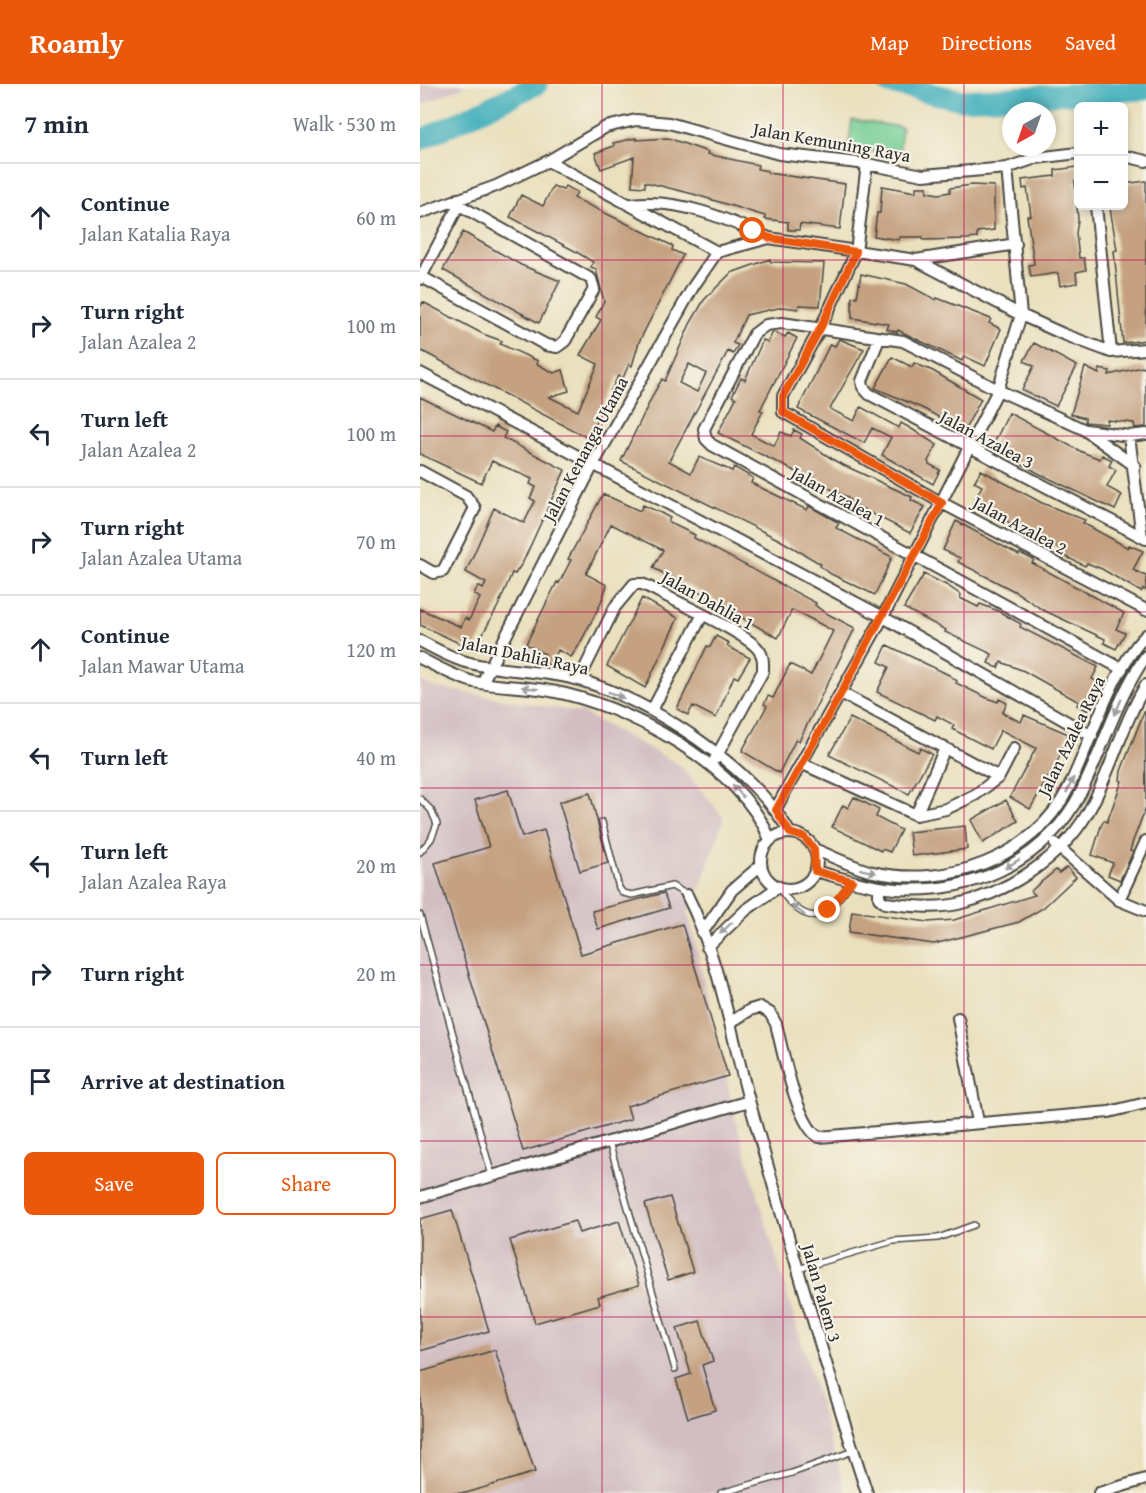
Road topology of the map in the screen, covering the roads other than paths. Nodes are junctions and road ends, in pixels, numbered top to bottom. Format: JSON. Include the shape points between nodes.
{"nodes":[{"id":1,"x":1074,"y":153,"type":"edge"},
{"id":2,"x":1128,"y":157,"type":"edge"},
{"id":3,"x":548,"y":161,"type":"junction"},
{"id":4,"x":1146,"y":161,"type":"edge"},
{"id":5,"x":867,"y":164,"type":"junction"},
{"id":6,"x":1007,"y":168,"type":"junction"},
{"id":7,"x":458,"y":202,"type":"junction"},
{"id":8,"x":631,"y":204,"type":"junction"},
{"id":9,"x":1096,"y":210,"type":"edge"},
{"id":10,"x":420,"y":213,"type":"edge"},
{"id":11,"x":770,"y":238,"type":"junction"},
{"id":12,"x":1016,"y":244,"type":"junction"},
{"id":13,"x":717,"y":252,"type":"junction"},
{"id":14,"x":856,"y":252,"type":"junction"},
{"id":15,"x":916,"y":260,"type":"junction"},
{"id":16,"x":420,"y":277,"type":"edge"},
{"id":17,"x":1021,"y":315,"type":"junction"},
{"id":18,"x":821,"y":327,"type":"junction"},
{"id":19,"x":879,"y":339,"type":"junction"},
{"id":20,"x":1146,"y":349,"type":"edge"},
{"id":21,"x":1111,"y":352,"type":"junction"},
{"id":22,"x":420,"y":373,"type":"edge"},
{"id":23,"x":998,"y":390,"type":"junction"},
{"id":24,"x":1083,"y":429,"type":"junction"},
{"id":25,"x":1146,"y":434,"type":"edge"},
{"id":26,"x":1129,"y":436,"type":"junction"},
{"id":27,"x":969,"y":449,"type":"junction"},
{"id":28,"x":594,"y":463,"type":"junction"},
{"id":29,"x":1135,"y":466,"type":"junction"},
{"id":30,"x":420,"y":471,"type":"edge"},
{"id":31,"x":942,"y":503,"type":"junction"},
{"id":32,"x":1144,"y":538,"type":"edge"},
{"id":33,"x":914,"y":557,"type":"junction"},
{"id":34,"x":420,"y":566,"type":"edge"},
{"id":35,"x":1146,"y":610,"type":"edge"},
{"id":36,"x":702,"y":616,"type":"junction"},
{"id":37,"x":883,"y":617,"type":"junction"},
{"id":38,"x":1146,"y":635,"type":"edge"},
{"id":39,"x":420,"y":641,"type":"edge"},
{"id":40,"x":420,"y":658,"type":"edge"},
{"id":41,"x":1144,"y":664,"type":"edge"},
{"id":42,"x":489,"y":666,"type":"junction"},
{"id":43,"x":1122,"y":669,"type":"junction"},
{"id":44,"x":579,"y":680,"type":"junction"},
{"id":45,"x":482,"y":683,"type":"junction"},
{"id":46,"x":1146,"y":685,"type":"edge"},
{"id":47,"x":841,"y":693,"type":"junction"},
{"id":48,"x":652,"y":710,"type":"junction"},
{"id":49,"x":1092,"y":736,"type":"junction"},
{"id":50,"x":945,"y":748,"type":"junction"},
{"id":51,"x":1014,"y":748,"type":"dead end"},
{"id":52,"x":718,"y":754,"type":"junction"},
{"id":53,"x":803,"y":764,"type":"junction"},
{"id":54,"x":711,"y":767,"type":"junction"},
{"id":55,"x":999,"y":777,"type":"junction"},
{"id":56,"x":420,"y":799,"type":"edge"},
{"id":57,"x":776,"y":810,"type":"junction"},
{"id":58,"x":916,"y":815,"type":"junction"},
{"id":59,"x":602,"y":822,"type":"dead end"},
{"id":60,"x":1038,"y":831,"type":"junction"},
{"id":61,"x":790,"y":833,"type":"junction"},
{"id":62,"x":1049,"y":839,"type":"junction"},
{"id":63,"x":770,"y":840,"type":"junction"},
{"id":64,"x":1146,"y":841,"type":"edge"},
{"id":65,"x":1059,"y":848,"type":"junction"},
{"id":66,"x":814,"y":849,"type":"junction"},
{"id":67,"x":420,"y":852,"type":"edge"},
{"id":68,"x":1141,"y":852,"type":"junction"},
{"id":69,"x":1146,"y":864,"type":"edge"},
{"id":70,"x":761,"y":865,"type":"junction"},
{"id":71,"x":815,"y":871,"type":"junction"},
{"id":72,"x":852,"y":881,"type":"junction"},
{"id":73,"x":778,"y":887,"type":"junction"},
{"id":74,"x":879,"y":887,"type":"junction"},
{"id":75,"x":687,"y":895,"type":"joint"},
{"id":76,"x":1119,"y":900,"type":"junction"},
{"id":77,"x":1146,"y":911,"type":"edge"},
{"id":78,"x":420,"y":915,"type":"edge"},
{"id":79,"x":702,"y":933,"type":"junction"},
{"id":80,"x":707,"y":947,"type":"junction"},
{"id":81,"x":958,"y":1018,"type":"dead end"},
{"id":82,"x":731,"y":1022,"type":"junction"},
{"id":83,"x":749,"y":1101,"type":"junction"},
{"id":84,"x":1146,"y":1103,"type":"edge"},
{"id":85,"x":978,"y":1122,"type":"junction"},
{"id":86,"x":609,"y":1142,"type":"junction"},
{"id":87,"x":492,"y":1176,"type":"junction"},
{"id":88,"x":420,"y":1197,"type":"edge"},
{"id":89,"x":974,"y":1225,"type":"dead end"},
{"id":90,"x":798,"y":1269,"type":"junction"},
{"id":91,"x":675,"y":1369,"type":"dead end"},
{"id":92,"x":853,"y":1451,"type":"junction"},
{"id":93,"x":1146,"y":1479,"type":"edge"},
{"id":94,"x":721,"y":1493,"type":"edge"},
{"id":95,"x":867,"y":1493,"type":"edge"},
{"id":96,"x":1099,"y":1493,"type":"edge"}],
"edges":[{"from":1,"to":6,"type":"street","name":"Jalan Kemuning Raya","via":[[1036,158]]},
{"from":2,"to":4,"type":"street"},
{"from":3,"to":5,"type":"street","name":"Jalan Kemuning Raya","via":[[606,127],[636,120],[669,123],[779,154]]},
{"from":3,"to":7,"type":"street","name":"Jalan Kemuning Raya"},
{"from":3,"to":8,"type":"street"},
{"from":5,"to":6,"type":"street","name":"Jalan Kemuning Raya","via":[[923,176]]},
{"from":5,"to":14,"type":"street","name":"Jalan Azalea 2"},
{"from":6,"to":12,"type":"street"},
{"from":7,"to":10,"type":"street","name":"Jalan Kemuning Raya"},
{"from":7,"to":16,"type":"street"},
{"from":7,"to":16,"type":"street","via":[[586,275],[594,289],[565,341],[552,347]]},
{"from":8,"to":11,"type":"street","via":[[668,204],[743,225]]},
{"from":8,"to":13,"type":"street"},
{"from":9,"to":21,"type":"street"},
{"from":11,"to":13,"type":"street"},
{"from":11,"to":14,"type":"street"},
{"from":12,"to":15,"type":"street"},
{"from":12,"to":17,"type":"street"},
{"from":13,"to":28,"type":"street","name":"Jalan Kenanga Utama","via":[[693,287]]},
{"from":14,"to":15,"type":"street"},
{"from":14,"to":18,"type":"street","name":"Jalan Azalea 2"},
{"from":15,"to":17,"type":"street"},
{"from":17,"to":21,"type":"street"},
{"from":17,"to":23,"type":"street"},
{"from":18,"to":19,"type":"street","name":"Jalan Azalea 1"},
{"from":18,"to":31,"type":"street","name":"Jalan Azalea 2","via":[[783,396],[783,412]]},
{"from":18,"to":33,"type":"street","name":"Jalan Azalea 1","via":[[782,323],[759,328],[704,429],[706,439]]},
{"from":19,"to":23,"type":"street","name":"Jalan Azalea 1","via":[[912,345]]},
{"from":19,"to":27,"type":"street","name":"Jalan Azalea 3","via":[[862,387]]},
{"from":20,"to":21,"type":"street"},
{"from":22,"to":28,"type":"street"},
{"from":23,"to":24,"type":"street","name":"Jalan Azalea 1"},
{"from":23,"to":27,"type":"street"},
{"from":24,"to":26,"type":"street"},
{"from":24,"to":29,"type":"street"},
{"from":25,"to":26,"type":"street"},
{"from":26,"to":29,"type":"street"},
{"from":27,"to":31,"type":"street"},
{"from":27,"to":32,"type":"street","name":"Jalan Azalea 3"},
{"from":28,"to":37,"type":"street"},
{"from":28,"to":42,"type":"street","name":"Jalan Kenanga Utama"},
{"from":29,"to":32,"type":"street"},
{"from":30,"to":34,"type":"street","via":[[466,496],[475,508],[443,571],[434,573]]},
{"from":31,"to":33,"type":"street"},
{"from":31,"to":35,"type":"street","name":"Jalan Azalea 2"},
{"from":33,"to":37,"type":"street"},
{"from":33,"to":43,"type":"street","name":"Jalan Azalea 1"},
{"from":36,"to":44,"type":"street","name":"Jalan Dahlia 1","via":[[651,588],[634,584],[615,607]]},
{"from":36,"to":48,"type":"street"},
{"from":36,"to":52,"type":"street","name":"Jalan Dahlia 1","via":[[753,643],[764,660],[763,671]]},
{"from":37,"to":47,"type":"street"},
{"from":37,"to":49,"type":"street"},
{"from":38,"to":43,"type":"street","name":"Jalan Azalea Raya"},
{"from":39,"to":42,"type":"street","name":"Jalan Dahlia Raya","via":[[452,657]]},
{"from":40,"to":45,"type":"street","name":"Jalan Dahlia Raya","via":[[451,674]]},
{"from":41,"to":62,"type":"street","name":"Jalan Azalea Raya","one_way":true,"via":[[1132,676],[1082,790]]},
{"from":42,"to":44,"type":"street","name":"Jalan Dahlia Raya"},
{"from":42,"to":45,"type":"street","name":"Jalan Kenanga Utama"},
{"from":43,"to":49,"type":"street","name":"Jalan Azalea Raya"},
{"from":44,"to":48,"type":"street","name":"Jalan Dahlia Raya","one_way":true},
{"from":54,"to":45,"type":"street","name":"Jalan Dahlia Raya","one_way":true,"via":[[649,725],[590,701],[552,691]]},
{"from":46,"to":65,"type":"street","via":[[1086,816]]},
{"from":47,"to":50,"type":"street"},
{"from":47,"to":53,"type":"street"},
{"from":48,"to":52,"type":"street","name":"Jalan Dahlia Raya"},
{"from":60,"to":49,"type":"street","name":"Jalan Azalea Raya","one_way":true,"via":[[1063,798]]},
{"from":50,"to":55,"type":"street"},
{"from":50,"to":58,"type":"street"},
{"from":51,"to":55,"type":"street"},
{"from":52,"to":54,"type":"street"},
{"from":52,"to":57,"type":"street","name":"Jalan Dahlia Raya"},
{"from":53,"to":57,"type":"street"},
{"from":53,"to":58,"type":"street"},
{"from":63,"to":54,"type":"street","name":"Jalan Dahlia Raya","one_way":true,"via":[[737,788]]},
{"from":55,"to":58,"type":"street","via":[[946,809]]},
{"from":56,"to":67,"type":"lane","via":[[431,810],[436,824],[431,839]]},
{"from":57,"to":61,"type":"street","name":"Jalan Dahlia Raya"},
{"from":59,"to":75,"type":"lane","via":[[622,893],[672,886]]},
{"from":60,"to":62,"type":"street"},
{"from":66,"to":60,"type":"street","name":"Jalan Azalea Raya","one_way":true,"via":[[875,873],[940,876],[993,860]]},
{"from":61,"to":63,"type":"street"},
{"from":61,"to":66,"type":"street","via":[[804,837]]},
{"from":62,"to":65,"type":"street"},
{"from":62,"to":74,"type":"street","name":"Jalan Azalea Raya","one_way":true,"via":[[1002,870],[966,884],[925,889]]},
{"from":63,"to":70,"type":"street","via":[[762,851]]},
{"from":64,"to":68,"type":"street"},
{"from":65,"to":74,"type":"street","via":[[1020,877],[957,904],[930,907],[885,903],[879,898]]},
{"from":65,"to":76,"type":"street"},
{"from":66,"to":71,"type":"street"},
{"from":68,"to":69,"type":"street"},
{"from":68,"to":76,"type":"street"},
{"from":70,"to":73,"type":"street","via":[[766,878]]},
{"from":70,"to":79,"type":"street","via":[[732,890]]},
{"from":71,"to":72,"type":"street","name":"Jalan Azalea Raya"},
{"from":71,"to":73,"type":"street","via":[[800,887]]},
{"from":72,"to":73,"type":"lane","one_way":true,"via":[[828,910],[815,916],[793,909]]},
{"from":72,"to":74,"type":"street","name":"Jalan Azalea Raya"},
{"from":73,"to":80,"type":"street","one_way":true,"via":[[746,910]]},
{"from":75,"to":79,"type":"street","name":"Jalan Palem 3"},
{"from":76,"to":77,"type":"street"},
{"from":78,"to":87,"type":"lane"},
{"from":79,"to":80,"type":"street","name":"Jalan Palem 3"},
{"from":80,"to":82,"type":"street","name":"Jalan Palem 3"},
{"from":81,"to":85,"type":"street"},
{"from":82,"to":83,"type":"street","name":"Jalan Palem 3"},
{"from":82,"to":85,"type":"street","via":[[754,1008],[770,1013],[796,1100],[810,1130],[819,1137]]},
{"from":83,"to":86,"type":"street"},
{"from":83,"to":90,"type":"street","name":"Jalan Palem 3"},
{"from":84,"to":85,"type":"street","via":[[1109,1112]]},
{"from":86,"to":87,"type":"street"},
{"from":86,"to":91,"type":"lane"},
{"from":87,"to":88,"type":"street"},
{"from":89,"to":90,"type":"lane","via":[[938,1238],[893,1241]]},
{"from":90,"to":92,"type":"street","name":"Jalan Palem 3"},
{"from":92,"to":94,"type":"lane"},
{"from":92,"to":95,"type":"street","name":"Jalan Palem 3"},
{"from":93,"to":96,"type":"street"}]}
